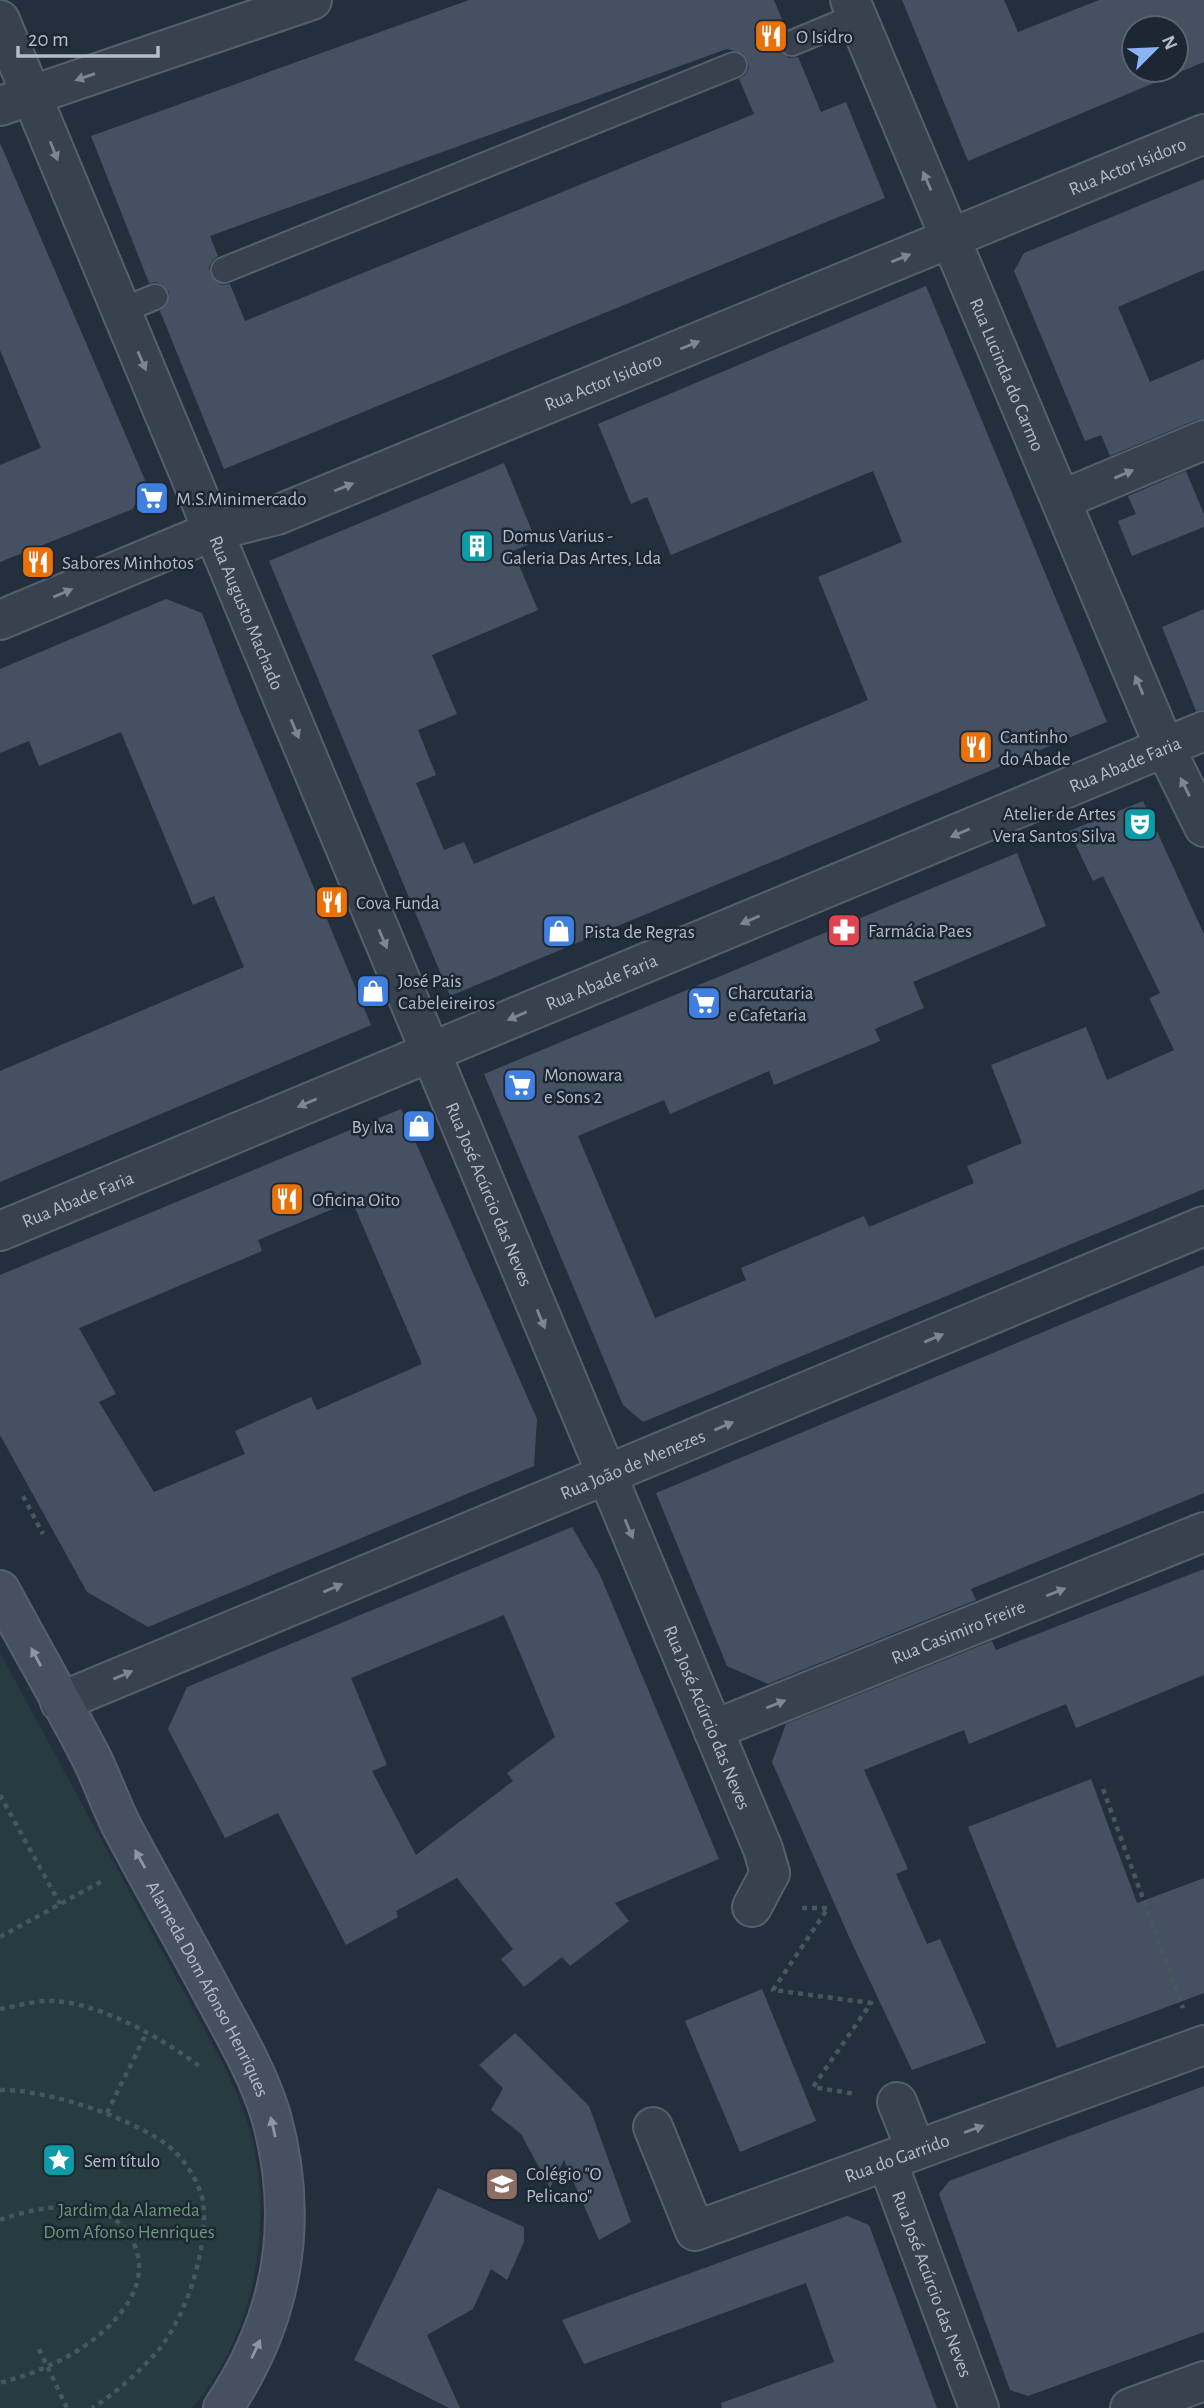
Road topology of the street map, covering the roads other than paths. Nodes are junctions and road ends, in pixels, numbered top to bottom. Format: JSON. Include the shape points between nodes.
{"nodes":[{"id":1,"x":312,"y":0,"type":"edge"},
{"id":2,"x":853,"y":8,"type":"edge"},
{"id":3,"x":0,"y":20,"type":"edge"},
{"id":4,"x":792,"y":43,"type":"dead end"},
{"id":5,"x":734,"y":65,"type":"dead end"},
{"id":6,"x":16,"y":101,"type":"edge"},
{"id":7,"x":1204,"y":134,"type":"edge"},
{"id":8,"x":951,"y":238,"type":"junction"},
{"id":9,"x":224,"y":270,"type":"dead end"},
{"id":10,"x":1204,"y":440,"type":"edge"},
{"id":11,"x":1061,"y":500,"type":"junction"},
{"id":12,"x":213,"y":531,"type":"junction"},
{"id":13,"x":0,"y":620,"type":"edge"},
{"id":14,"x":1204,"y":732,"type":"edge"},
{"id":15,"x":1165,"y":748,"type":"junction"},
{"id":16,"x":1204,"y":827,"type":"edge"},
{"id":17,"x":430,"y":1052,"type":"junction"},
{"id":18,"x":1204,"y":1226,"type":"edge"},
{"id":19,"x":0,"y":1231,"type":"edge"},
{"id":20,"x":607,"y":1475,"type":"junction"},
{"id":21,"x":1204,"y":1532,"type":"edge"},
{"id":22,"x":0,"y":1590,"type":"edge"},
{"id":23,"x":60,"y":1702,"type":"junction"},
{"id":24,"x":713,"y":1730,"type":"junction"},
{"id":25,"x":752,"y":1907,"type":"road end"},
{"id":26,"x":1204,"y":2045,"type":"edge"},
{"id":27,"x":897,"y":2102,"type":"road end"},
{"id":28,"x":653,"y":2127,"type":"dead end"},
{"id":29,"x":902,"y":2156,"type":"junction"},
{"id":30,"x":1204,"y":2381,"type":"edge"},
{"id":31,"x":223,"y":2408,"type":"edge"},
{"id":32,"x":978,"y":2408,"type":"edge"},
{"id":33,"x":1130,"y":2408,"type":"edge"}],
"edges":[{"from":1,"to":6,"type":"street","one_way":true},
{"from":2,"to":4,"type":"lane"},
{"from":8,"to":2,"type":"street","name":"Rua Lucinda do Carmo","one_way":true},
{"from":3,"to":6,"type":"street","name":"Rua Augusto Machado"},
{"from":5,"to":9,"type":"lane"},
{"from":6,"to":12,"type":"street","name":"Rua Augusto Machado","one_way":true,"via":[[138,304]]},
{"from":7,"to":8,"type":"street","name":"Rua Actor Isidoro"},
{"from":8,"to":11,"type":"street","name":"Rua Lucinda do Carmo"},
{"from":12,"to":8,"type":"street","name":"Rua Actor Isidoro","one_way":true,"via":[[277,515]]},
{"from":11,"to":10,"type":"street","one_way":true},
{"from":15,"to":11,"type":"street","name":"Rua Lucinda do Carmo","one_way":true},
{"from":13,"to":12,"type":"street","name":"Rua Actor Isidoro","one_way":true},
{"from":12,"to":17,"type":"street","name":"Rua Augusto Machado","one_way":true},
{"from":14,"to":15,"type":"street","name":"Rua Abade Faria"},
{"from":16,"to":15,"type":"street","name":"Rua Lucinda do Carmo","one_way":true},
{"from":15,"to":17,"type":"street","name":"Rua Abade Faria","one_way":true},
{"from":17,"to":19,"type":"street","name":"Rua Abade Faria","one_way":true},
{"from":17,"to":20,"type":"street","name":"Rua José Acúrcio das Neves","one_way":true},
{"from":20,"to":18,"type":"street","name":"Rua João de Menezes","one_way":true},
{"from":23,"to":20,"type":"street","name":"Rua João de Menezes","one_way":true},
{"from":20,"to":24,"type":"street","name":"Rua José Acúrcio das Neves","one_way":true},
{"from":24,"to":21,"type":"street","name":"Rua Casimiro Freire","one_way":true},
{"from":23,"to":22,"type":"main road","name":"Alameda Dom Afonso Henriques","one_way":true},
{"from":31,"to":23,"type":"main road","name":"Alameda Dom Afonso Henriques","one_way":true,"via":[[261,2340],[275,2296],[284,2251],[286,2204],[281,2158],[270,2114],[243,2048],[120,1824]]},
{"from":24,"to":25,"type":"street","name":"Rua José Acúrcio das Neves","via":[[770,1873]]},
{"from":29,"to":26,"type":"street","name":"Rua do Garrido","one_way":true},
{"from":27,"to":29,"type":"street","name":"Rua José Acúrcio das Neves"},
{"from":28,"to":29,"type":"street","name":"Rua do Garrido","via":[[695,2231]]},
{"from":29,"to":32,"type":"street","name":"Rua José Acúrcio das Neves"},
{"from":30,"to":33,"type":"street"}]}
